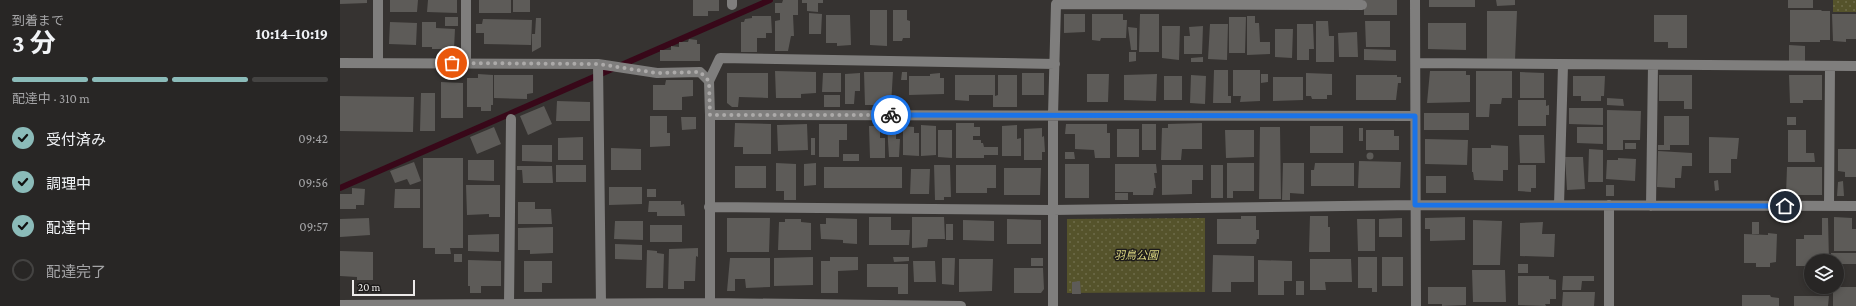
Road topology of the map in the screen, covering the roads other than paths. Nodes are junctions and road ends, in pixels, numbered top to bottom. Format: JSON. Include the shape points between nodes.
{"nodes":[{"id":1,"x":378,"y":0,"type":"edge"},
{"id":2,"x":466,"y":0,"type":"edge"},
{"id":3,"x":1415,"y":0,"type":"edge"},
{"id":4,"x":1228,"y":2,"type":"edge"},
{"id":5,"x":1362,"y":5,"type":"dead end"},
{"id":6,"x":340,"y":63,"type":"edge"},
{"id":7,"x":378,"y":63,"type":"junction"},
{"id":8,"x":466,"y":63,"type":"junction"},
{"id":9,"x":1416,"y":63,"type":"junction"},
{"id":10,"x":598,"y":64,"type":"junction"},
{"id":11,"x":1055,"y":64,"type":"junction"},
{"id":12,"x":1563,"y":65,"type":"junction"},
{"id":13,"x":1653,"y":65,"type":"junction"},
{"id":14,"x":1830,"y":66,"type":"junction"},
{"id":15,"x":1856,"y":66,"type":"edge"},
{"id":16,"x":709,"y":81,"type":"junction"},
{"id":17,"x":710,"y":115,"type":"junction"},
{"id":18,"x":1053,"y":115,"type":"junction"},
{"id":19,"x":1415,"y":116,"type":"junction"},
{"id":20,"x":511,"y":119,"type":"dead end"},
{"id":21,"x":1415,"y":205,"type":"junction"},
{"id":22,"x":1559,"y":205,"type":"junction"},
{"id":23,"x":1609,"y":205,"type":"junction"},
{"id":24,"x":1651,"y":206,"type":"junction"},
{"id":25,"x":1829,"y":206,"type":"junction"},
{"id":26,"x":1856,"y":206,"type":"edge"},
{"id":27,"x":709,"y":207,"type":"junction"},
{"id":28,"x":1052,"y":210,"type":"junction"},
{"id":29,"x":601,"y":303,"type":"junction"},
{"id":30,"x":340,"y":304,"type":"edge"},
{"id":31,"x":509,"y":304,"type":"junction"},
{"id":32,"x":710,"y":305,"type":"edge"},
{"id":33,"x":961,"y":306,"type":"edge"},
{"id":34,"x":1053,"y":306,"type":"edge"},
{"id":35,"x":1416,"y":306,"type":"edge"},
{"id":36,"x":1609,"y":306,"type":"edge"}],
"edges":[{"from":1,"to":7,"type":"street"},
{"from":2,"to":8,"type":"street"},
{"from":3,"to":9,"type":"street"},
{"from":4,"to":5,"type":"street"},
{"from":4,"to":11,"type":"street","via":[[1056,4]]},
{"from":6,"to":7,"type":"street"},
{"from":7,"to":8,"type":"street"},
{"from":8,"to":10,"type":"street"},
{"from":9,"to":12,"type":"street"},
{"from":9,"to":19,"type":"street"},
{"from":10,"to":16,"type":"street","via":[[657,73],[700,72]]},
{"from":10,"to":29,"type":"street"},
{"from":11,"to":16,"type":"street","via":[[720,58]]},
{"from":11,"to":18,"type":"street"},
{"from":12,"to":13,"type":"street"},
{"from":12,"to":22,"type":"street"},
{"from":13,"to":14,"type":"street"},
{"from":13,"to":24,"type":"street"},
{"from":14,"to":15,"type":"street"},
{"from":14,"to":25,"type":"street"},
{"from":16,"to":17,"type":"street"},
{"from":17,"to":18,"type":"street"},
{"from":17,"to":27,"type":"street"},
{"from":18,"to":19,"type":"street"},
{"from":18,"to":28,"type":"street"},
{"from":19,"to":21,"type":"street"},
{"from":20,"to":31,"type":"street"},
{"from":21,"to":22,"type":"street"},
{"from":21,"to":28,"type":"street"},
{"from":21,"to":35,"type":"street"},
{"from":22,"to":23,"type":"street"},
{"from":23,"to":24,"type":"street"},
{"from":23,"to":36,"type":"street"},
{"from":24,"to":25,"type":"street"},
{"from":25,"to":26,"type":"street"},
{"from":27,"to":28,"type":"street"},
{"from":27,"to":32,"type":"street"},
{"from":28,"to":34,"type":"street"},
{"from":29,"to":31,"type":"street"},
{"from":29,"to":32,"type":"street"},
{"from":30,"to":31,"type":"street"},
{"from":32,"to":33,"type":"street"}]}
